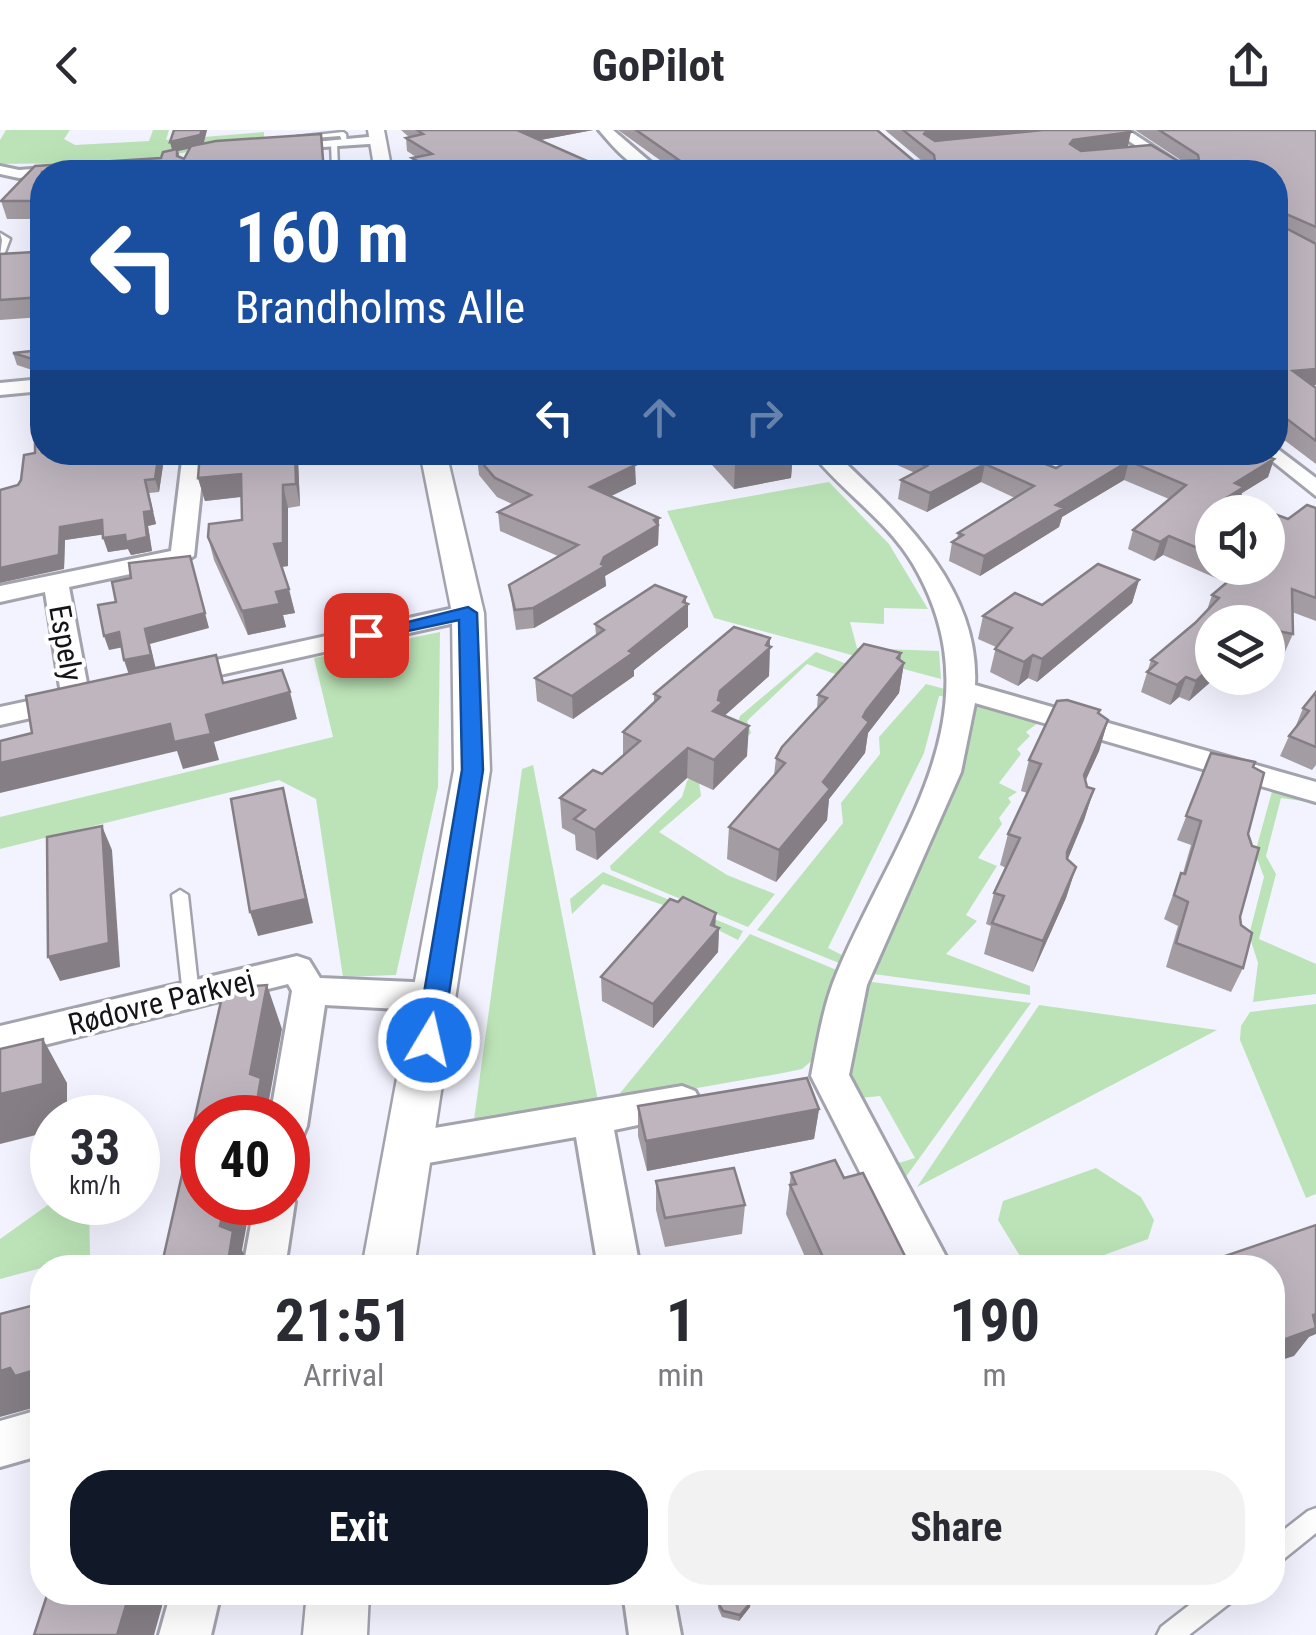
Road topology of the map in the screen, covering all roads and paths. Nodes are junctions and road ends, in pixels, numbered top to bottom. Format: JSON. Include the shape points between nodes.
{"nodes":[{"id":1,"x":606,"y":130,"type":"edge"},
{"id":2,"x":1118,"y":130,"type":"edge"},
{"id":3,"x":377,"y":135,"type":"edge"},
{"id":4,"x":282,"y":138,"type":"edge"},
{"id":5,"x":340,"y":142,"type":"junction"},
{"id":6,"x":258,"y":147,"type":"edge"},
{"id":7,"x":1151,"y":151,"type":"junction"},
{"id":8,"x":1115,"y":154,"type":"edge"},
{"id":9,"x":337,"y":160,"type":"edge"},
{"id":10,"x":382,"y":160,"type":"edge"},
{"id":11,"x":639,"y":160,"type":"edge"},
{"id":12,"x":1166,"y":160,"type":"edge"},
{"id":13,"x":0,"y":170,"type":"edge"},
{"id":14,"x":30,"y":178,"type":"edge"},
{"id":15,"x":0,"y":235,"type":"edge"},
{"id":16,"x":19,"y":255,"type":"edge"},
{"id":17,"x":0,"y":256,"type":"edge"},
{"id":18,"x":30,"y":385,"type":"edge"},
{"id":19,"x":0,"y":389,"type":"edge"},
{"id":20,"x":192,"y":465,"type":"edge"},
{"id":21,"x":436,"y":465,"type":"edge"},
{"id":22,"x":835,"y":465,"type":"edge"},
{"id":23,"x":1287,"y":465,"type":"edge"},
{"id":24,"x":1316,"y":489,"type":"edge"},
{"id":25,"x":56,"y":586,"type":"junction"},
{"id":26,"x":0,"y":594,"type":"edge"},
{"id":27,"x":468,"y":613,"type":"junction"},
{"id":28,"x":156,"y":681,"type":"edge"},
{"id":29,"x":966,"y":691,"type":"junction"},
{"id":30,"x":106,"y":692,"type":"edge"},
{"id":31,"x":76,"y":699,"type":"junction"},
{"id":32,"x":0,"y":716,"type":"edge"},
{"id":33,"x":1316,"y":792,"type":"edge"},
{"id":34,"x":180,"y":895,"type":"dead end"},
{"id":35,"x":310,"y":991,"type":"junction"},
{"id":36,"x":191,"y":995,"type":"junction"},
{"id":37,"x":436,"y":997,"type":"junction"},
{"id":38,"x":0,"y":1041,"type":"edge"},
{"id":39,"x":293,"y":1095,"type":"edge"},
{"id":40,"x":718,"y":1096,"type":"edge"},
{"id":41,"x":592,"y":1117,"type":"junction"},
{"id":42,"x":410,"y":1149,"type":"junction"},
{"id":43,"x":271,"y":1225,"type":"edge"},
{"id":44,"x":266,"y":1255,"type":"edge"},
{"id":45,"x":390,"y":1255,"type":"edge"},
{"id":46,"x":617,"y":1255,"type":"edge"},
{"id":47,"x":923,"y":1255,"type":"edge"},
{"id":48,"x":1316,"y":1519,"type":"edge"},
{"id":49,"x":1285,"y":1544,"type":"edge"},
{"id":50,"x":193,"y":1605,"type":"edge"},
{"id":51,"x":337,"y":1605,"type":"edge"},
{"id":52,"x":650,"y":1605,"type":"edge"},
{"id":53,"x":1209,"y":1605,"type":"edge"},
{"id":54,"x":185,"y":1635,"type":"edge"},
{"id":55,"x":335,"y":1635,"type":"edge"},
{"id":56,"x":655,"y":1635,"type":"edge"},
{"id":57,"x":1169,"y":1635,"type":"edge"}],
"edges":[{"from":1,"to":11,"type":"street"},
{"from":2,"to":7,"type":"street"},
{"from":3,"to":5,"type":"street"},
{"from":3,"to":10,"type":"street"},
{"from":4,"to":5,"type":"lane","via":[[343,134]]},
{"from":5,"to":6,"type":"street"},
{"from":5,"to":9,"type":"lane"},
{"from":7,"to":8,"type":"street"},
{"from":7,"to":12,"type":"street"},
{"from":13,"to":14,"type":"street","via":[[16,180]]},
{"from":15,"to":17,"type":"lane","via":[[6,238]]},
{"from":16,"to":17,"type":"lane"},
{"from":18,"to":19,"type":"street"},
{"from":20,"to":25,"type":"street","name":"Espely","via":[[182,556]]},
{"from":21,"to":27,"type":"street"},
{"from":22,"to":29,"type":"street","via":[[926,564],[960,636]]},
{"from":23,"to":24,"type":"street"},
{"from":25,"to":26,"type":"street","name":"Espely"},
{"from":25,"to":31,"type":"street","name":"Espely"},
{"from":27,"to":28,"type":"street"},
{"from":27,"to":37,"type":"street","via":[[472,770]]},
{"from":29,"to":33,"type":"street"},
{"from":29,"to":47,"type":"street","via":[[947,771],[811,1080]]},
{"from":30,"to":31,"type":"street"},
{"from":31,"to":32,"type":"street"},
{"from":34,"to":36,"type":"lane"},
{"from":35,"to":36,"type":"street","name":"Rødovre Parkvej","via":[[296,969]]},
{"from":35,"to":37,"type":"street","name":"Rødovre Parkvej"},
{"from":35,"to":39,"type":"street"},
{"from":36,"to":38,"type":"street","name":"Rødovre Parkvej"},
{"from":37,"to":42,"type":"street"},
{"from":40,"to":41,"type":"street"},
{"from":41,"to":42,"type":"street"},
{"from":41,"to":46,"type":"street"},
{"from":42,"to":45,"type":"street"},
{"from":43,"to":44,"type":"street"},
{"from":48,"to":49,"type":"lane"},
{"from":50,"to":54,"type":"street"},
{"from":51,"to":55,"type":"street"},
{"from":52,"to":56,"type":"street"},
{"from":53,"to":57,"type":"lane"}]}
